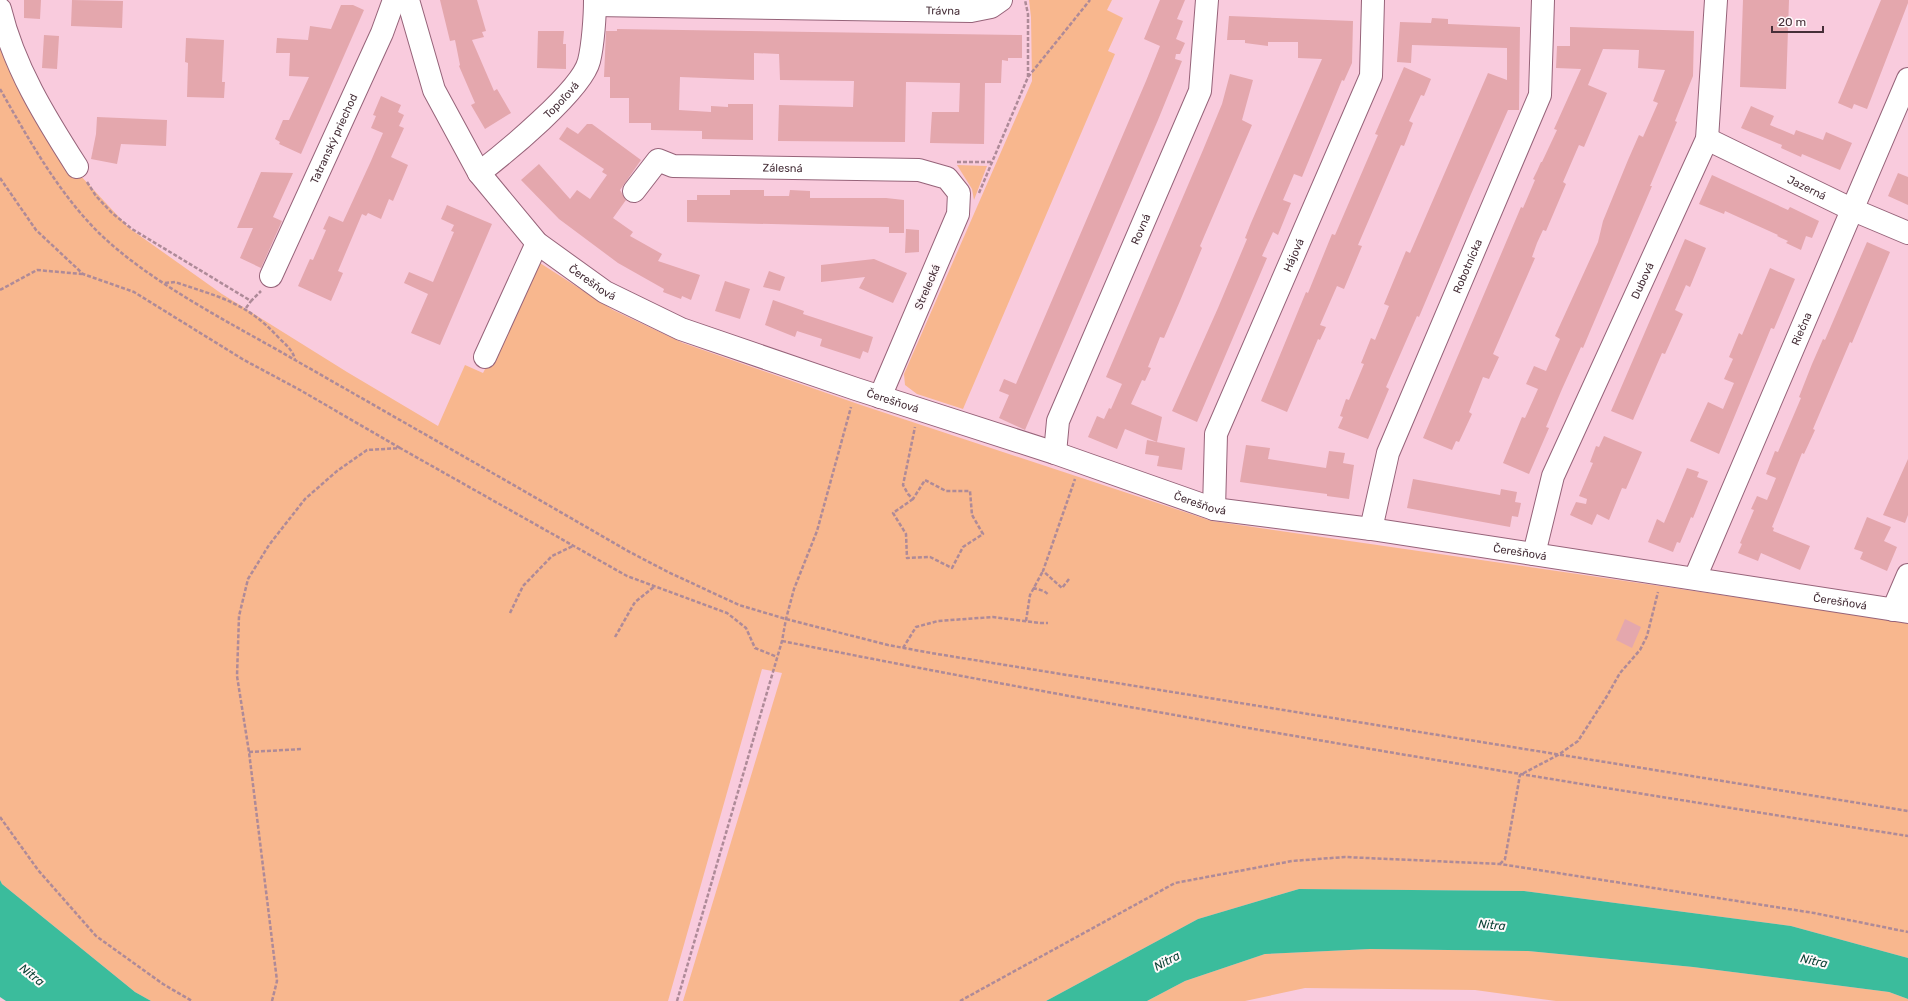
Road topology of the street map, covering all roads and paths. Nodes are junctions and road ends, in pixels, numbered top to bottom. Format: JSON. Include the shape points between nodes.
{"nodes":[{"id":1,"x":394,"y":0,"type":"edge"},
{"id":2,"x":408,"y":0,"type":"edge"},
{"id":3,"x":1001,"y":0,"type":"edge"},
{"id":4,"x":1025,"y":0,"type":"edge"},
{"id":5,"x":1090,"y":0,"type":"edge"},
{"id":6,"x":1207,"y":0,"type":"edge"},
{"id":7,"x":1372,"y":0,"type":"edge"},
{"id":8,"x":1543,"y":0,"type":"edge"},
{"id":9,"x":1716,"y":0,"type":"edge"},
{"id":10,"x":595,"y":2,"type":"edge"},
{"id":11,"x":0,"y":9,"type":"edge"},
{"id":12,"x":1028,"y":78,"type":"junction"},
{"id":13,"x":1908,"y":79,"type":"edge"},
{"id":14,"x":0,"y":89,"type":"edge"},
{"id":15,"x":1707,"y":139,"type":"junction"},
{"id":16,"x":992,"y":162,"type":"junction"},
{"id":17,"x":77,"y":167,"type":"joint"},
{"id":18,"x":950,"y":170,"type":"junction"},
{"id":19,"x":479,"y":173,"type":"junction"},
{"id":20,"x":0,"y":178,"type":"edge"},
{"id":21,"x":634,"y":191,"type":"dead end"},
{"id":22,"x":978,"y":196,"type":"dead end"},
{"id":23,"x":1851,"y":209,"type":"junction"},
{"id":24,"x":1908,"y":233,"type":"edge"},
{"id":25,"x":537,"y":243,"type":"junction"},
{"id":26,"x":83,"y":274,"type":"junction"},
{"id":27,"x":271,"y":276,"type":"joint"},
{"id":28,"x":164,"y":283,"type":"junction"},
{"id":29,"x":0,"y":290,"type":"edge"},
{"id":30,"x":251,"y":301,"type":"junction"},
{"id":31,"x":246,"y":308,"type":"junction"},
{"id":32,"x":485,"y":357,"type":"dead end"},
{"id":33,"x":295,"y":360,"type":"junction"},
{"id":34,"x":856,"y":389,"type":"junction"},
{"id":35,"x":880,"y":397,"type":"junction"},
{"id":36,"x":916,"y":421,"type":"dead end"},
{"id":37,"x":400,"y":448,"type":"junction"},
{"id":38,"x":1055,"y":453,"type":"junction"},
{"id":39,"x":1077,"y":475,"type":"dead end"},
{"id":40,"x":914,"y":499,"type":"junction"},
{"id":41,"x":1214,"y":509,"type":"junction"},
{"id":42,"x":1371,"y":529,"type":"junction"},
{"id":43,"x":573,"y":546,"type":"junction"},
{"id":44,"x":1534,"y":554,"type":"junction"},
{"id":45,"x":1043,"y":572,"type":"junction"},
{"id":46,"x":1661,"y":574,"type":"junction"},
{"id":47,"x":1908,"y":575,"type":"edge"},
{"id":48,"x":1696,"y":578,"type":"junction"},
{"id":49,"x":1069,"y":579,"type":"dead end"},
{"id":50,"x":655,"y":586,"type":"junction"},
{"id":51,"x":1033,"y":588,"type":"junction"},
{"id":52,"x":1049,"y":595,"type":"dead end"},
{"id":53,"x":1901,"y":611,"type":"edge"},
{"id":54,"x":510,"y":614,"type":"dead end"},
{"id":55,"x":786,"y":619,"type":"junction"},
{"id":56,"x":1026,"y":621,"type":"junction"},
{"id":57,"x":1048,"y":623,"type":"dead end"},
{"id":58,"x":615,"y":637,"type":"dead end"},
{"id":59,"x":782,"y":641,"type":"junction"},
{"id":60,"x":902,"y":648,"type":"junction"},
{"id":61,"x":777,"y":658,"type":"junction"},
{"id":62,"x":302,"y":749,"type":"dead end"},
{"id":63,"x":249,"y":752,"type":"junction"},
{"id":64,"x":1558,"y":755,"type":"junction"},
{"id":65,"x":1520,"y":775,"type":"junction"},
{"id":66,"x":1908,"y":811,"type":"edge"},
{"id":67,"x":0,"y":817,"type":"edge"},
{"id":68,"x":1908,"y":836,"type":"edge"},
{"id":69,"x":1500,"y":864,"type":"junction"},
{"id":70,"x":1908,"y":932,"type":"edge"},
{"id":71,"x":192,"y":1001,"type":"edge"},
{"id":72,"x":272,"y":1001,"type":"edge"},
{"id":73,"x":676,"y":1001,"type":"edge"},
{"id":74,"x":960,"y":1001,"type":"edge"}],
"edges":[{"from":1,"to":27,"type":"street","name":"Tatranský priechod","via":[[382,33]]},
{"from":2,"to":19,"type":"street","name":"Čerešňová","via":[[434,90]]},
{"from":3,"to":10,"type":"street","name":"Trávna","via":[[991,7],[971,11]]},
{"from":4,"to":12,"type":"path","via":[[1028,14]]},
{"from":5,"to":12,"type":"path"},
{"from":6,"to":38,"type":"street","name":"Rovná","via":[[1200,91],[1058,421]]},
{"from":7,"to":41,"type":"street","name":"Hájová","via":[[1371,76],[1216,434]]},
{"from":8,"to":42,"type":"street","name":"Robotnícka","via":[[1540,95],[1388,453]]},
{"from":9,"to":15,"type":"street","name":"Dubová"},
{"from":10,"to":19,"type":"street","name":"Topoľová","via":[[589,61],[578,83],[506,152]]},
{"from":11,"to":17,"type":"street","via":[[26,81],[41,112]]},
{"from":12,"to":16,"type":"path"},
{"from":13,"to":23,"type":"street","name":"Riečna"},
{"from":14,"to":28,"type":"path","via":[[37,153],[80,212],[110,243]]},
{"from":15,"to":23,"type":"street","name":"Jazerná"},
{"from":15,"to":44,"type":"street","name":"Dubová","via":[[1553,476]]},
{"from":16,"to":18,"type":"path"},
{"from":16,"to":22,"type":"path"},
{"from":17,"to":30,"type":"path","via":[[96,196],[132,229]]},
{"from":18,"to":21,"type":"street","name":"Zálesná","via":[[673,166],[658,160]]},
{"from":18,"to":35,"type":"street","name":"Strelecká","via":[[959,193],[958,214]]},
{"from":19,"to":25,"type":"street","name":"Čerešňová"},
{"from":20,"to":26,"type":"path","via":[[36,230]]},
{"from":23,"to":24,"type":"street","name":"Jazerná"},
{"from":23,"to":48,"type":"street","name":"Riečna"},
{"from":25,"to":32,"type":"street"},
{"from":25,"to":34,"type":"street","name":"Čerešňová","via":[[605,292],[681,329]]},
{"from":26,"to":29,"type":"path","via":[[37,270]]},
{"from":26,"to":37,"type":"path","via":[[134,292],[244,360]]},
{"from":27,"to":30,"type":"path","via":[[264,289]]},
{"from":28,"to":31,"type":"path","via":[[175,282]]},
{"from":28,"to":33,"type":"path"},
{"from":30,"to":31,"type":"path"},
{"from":31,"to":33,"type":"path","via":[[294,352]]},
{"from":33,"to":55,"type":"path","via":[[661,568],[739,605]]},
{"from":34,"to":35,"type":"street","name":"Čerešňová"},
{"from":34,"to":55,"type":"path","via":[[817,531],[794,589]]},
{"from":35,"to":38,"type":"street","name":"Čerešňová"},
{"from":36,"to":40,"type":"path","via":[[903,485]]},
{"from":37,"to":43,"type":"path"},
{"from":37,"to":63,"type":"path","via":[[367,450],[337,471],[305,499],[269,545],[248,578],[239,616],[237,676]]},
{"from":38,"to":41,"type":"street","name":"Čerešňová"},
{"from":39,"to":45,"type":"path"},
{"from":40,"to":40,"type":"path","via":[[926,480],[946,491],[970,490],[972,515],[983,534],[963,547],[952,568],[930,557],[907,558],[906,534],[893,513]]},
{"from":41,"to":42,"type":"street","name":"Čerešňová"},
{"from":42,"to":44,"type":"street","name":"Čerešňová"},
{"from":43,"to":50,"type":"path","via":[[627,576]]},
{"from":43,"to":54,"type":"path","via":[[552,556],[523,586]]},
{"from":44,"to":46,"type":"street","name":"Čerešňová"},
{"from":45,"to":49,"type":"path","via":[[1062,588]]},
{"from":45,"to":51,"type":"path"},
{"from":46,"to":48,"type":"street","name":"Čerešňová"},
{"from":46,"to":64,"type":"path","via":[[1656,606],[1640,650],[1620,673],[1578,741]]},
{"from":47,"to":53,"type":"street"},
{"from":48,"to":53,"type":"street","name":"Čerešňová"},
{"from":50,"to":58,"type":"path","via":[[635,602]]},
{"from":50,"to":61,"type":"path","via":[[727,613],[746,628],[755,648]]},
{"from":51,"to":52,"type":"path"},
{"from":51,"to":56,"type":"path"},
{"from":55,"to":59,"type":"path"},
{"from":55,"to":60,"type":"path"},
{"from":56,"to":57,"type":"path"},
{"from":56,"to":60,"type":"path","via":[[993,617],[938,621],[916,627]]},
{"from":59,"to":61,"type":"path"},
{"from":59,"to":65,"type":"path","via":[[977,680]]},
{"from":60,"to":64,"type":"path"},
{"from":61,"to":73,"type":"path"},
{"from":62,"to":63,"type":"path"},
{"from":63,"to":72,"type":"path","via":[[277,981]]},
{"from":64,"to":65,"type":"path"},
{"from":64,"to":66,"type":"path"},
{"from":65,"to":68,"type":"path"},
{"from":65,"to":69,"type":"path","via":[[1506,858]]},
{"from":67,"to":71,"type":"path","via":[[38,870],[96,936],[163,984]]},
{"from":69,"to":70,"type":"path","via":[[1814,913]]},
{"from":69,"to":74,"type":"path","via":[[1344,857],[1292,861],[1174,883]]}]}
